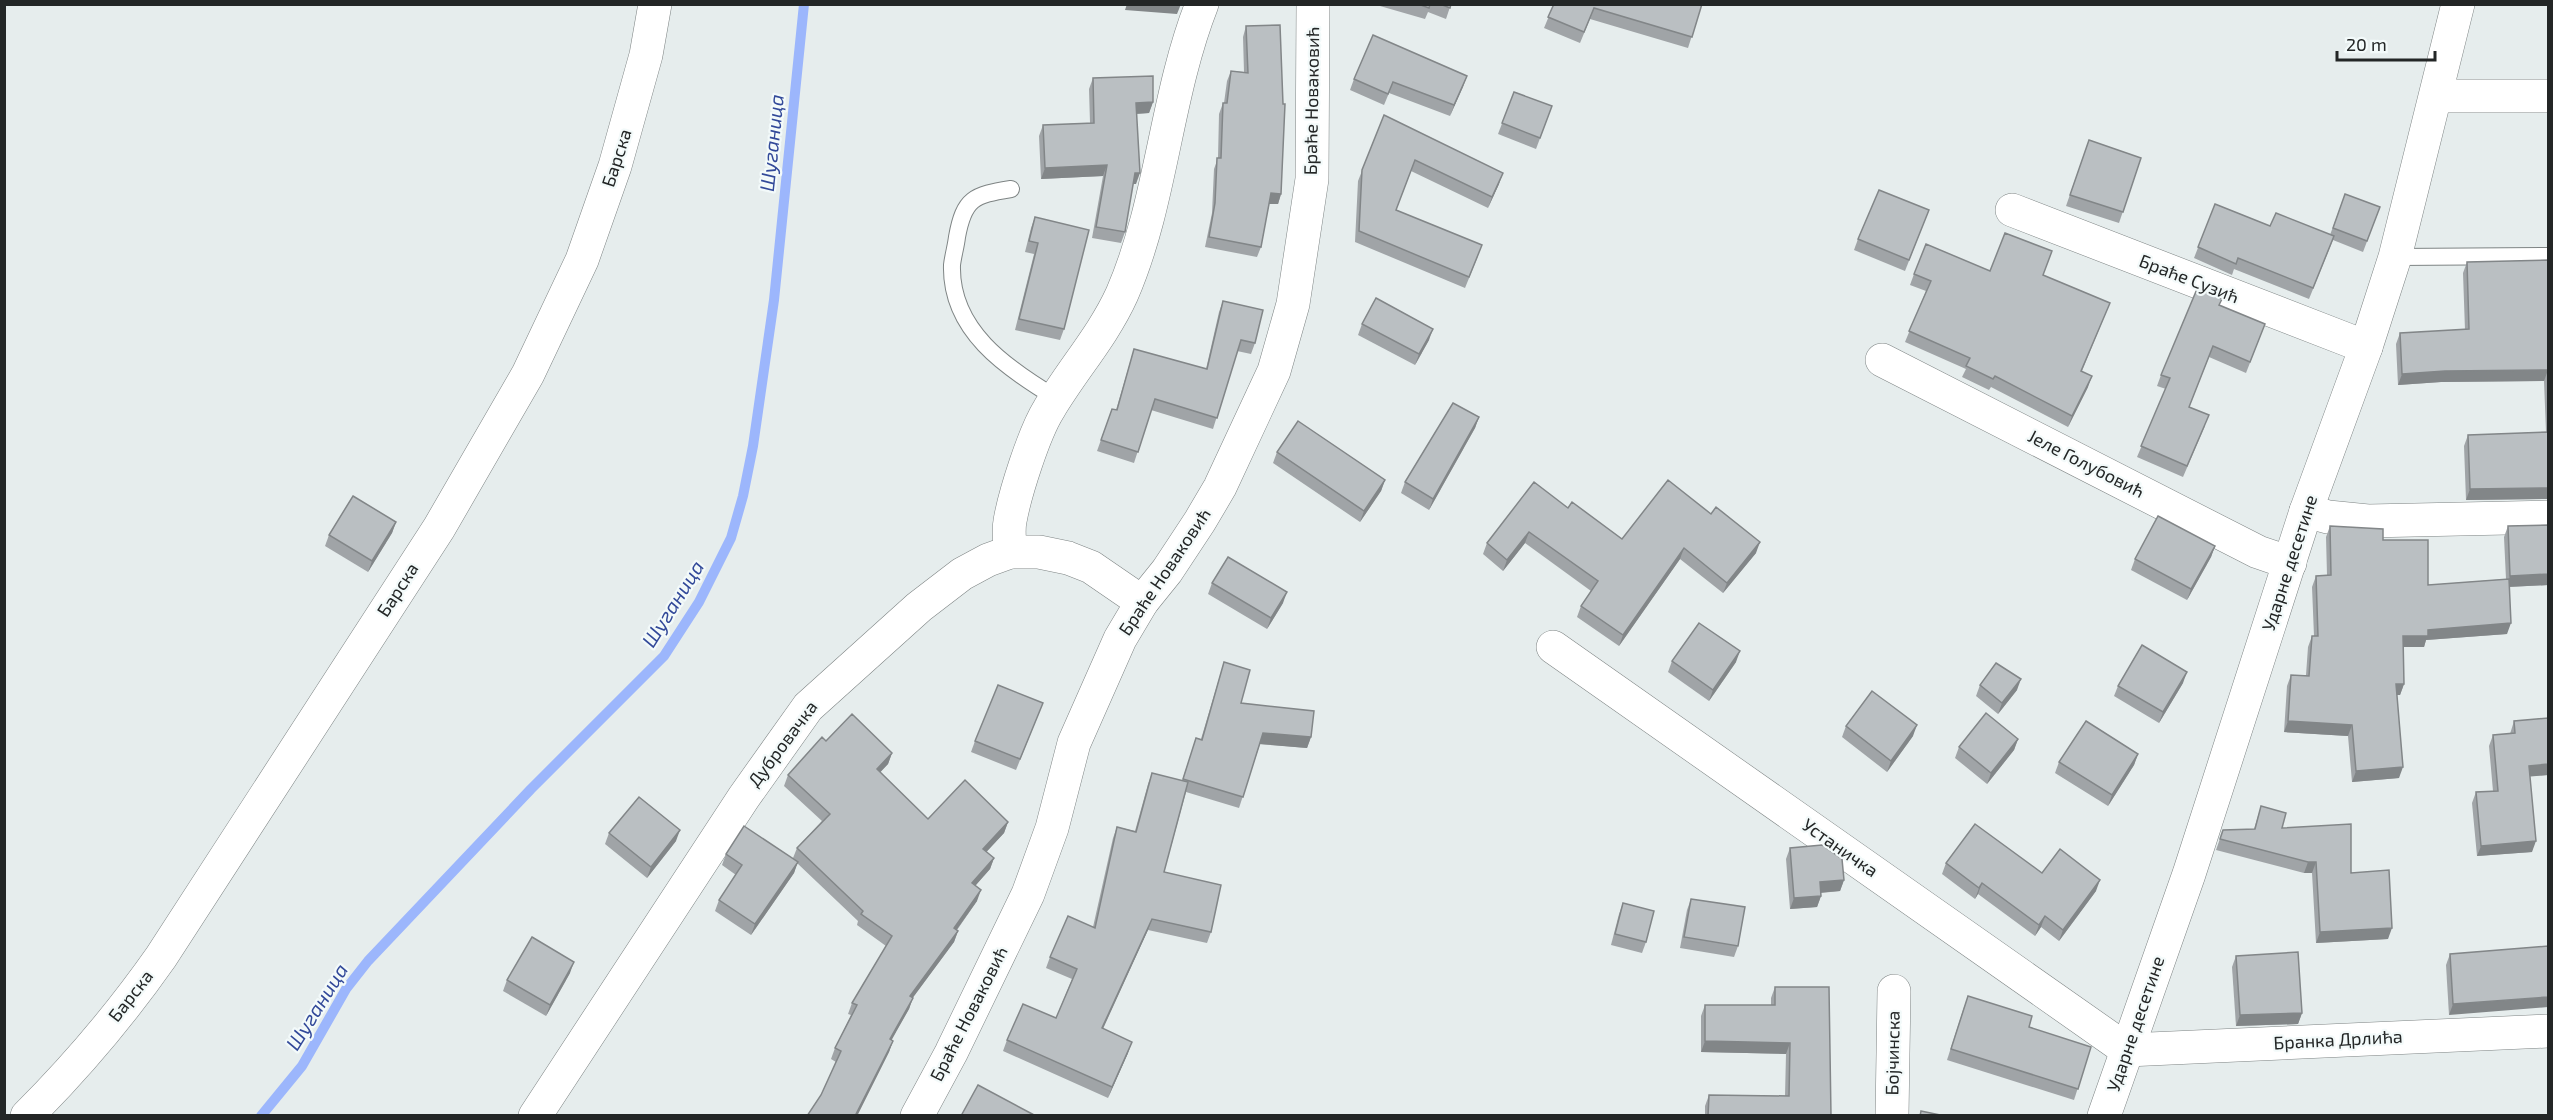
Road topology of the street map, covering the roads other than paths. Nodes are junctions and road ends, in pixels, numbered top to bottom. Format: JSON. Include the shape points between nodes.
{"nodes":[{"id":1,"x":655,"y":4,"type":"edge"},
{"id":2,"x":1202,"y":4,"type":"edge"},
{"id":3,"x":1313,"y":4,"type":"edge"},
{"id":4,"x":2458,"y":4,"type":"edge"},
{"id":5,"x":2436,"y":96,"type":"junction"},
{"id":6,"x":2548,"y":96,"type":"edge"},
{"id":7,"x":1011,"y":189,"type":"dead end"},
{"id":8,"x":2012,"y":210,"type":"dead end"},
{"id":9,"x":2548,"y":256,"type":"edge"},
{"id":10,"x":2395,"y":257,"type":"junction"},
{"id":11,"x":2366,"y":347,"type":"junction"},
{"id":12,"x":1882,"y":360,"type":"dead end"},
{"id":13,"x":1056,"y":398,"type":"junction"},
{"id":14,"x":2306,"y":511,"type":"junction"},
{"id":15,"x":2548,"y":517,"type":"edge"},
{"id":16,"x":1010,"y":552,"type":"junction"},
{"id":17,"x":2290,"y":564,"type":"junction"},
{"id":18,"x":1143,"y":602,"type":"junction"},
{"id":19,"x":1553,"y":647,"type":"dead end"},
{"id":20,"x":1894,"y":991,"type":"dead end"},
{"id":21,"x":2548,"y":1030,"type":"edge"},
{"id":22,"x":2127,"y":1050,"type":"junction"},
{"id":23,"x":27,"y":1116,"type":"edge"},
{"id":24,"x":535,"y":1116,"type":"edge"},
{"id":25,"x":917,"y":1116,"type":"edge"},
{"id":26,"x":1892,"y":1116,"type":"edge"},
{"id":27,"x":2104,"y":1116,"type":"edge"}],
"edges":[{"from":1,"to":23,"type":"street","name":"Барска","via":[[646,55],[608,187],[582,260],[528,375],[439,528],[161,957],[79,1060]]},
{"from":2,"to":13,"type":"street","via":[[1183,62],[1140,243],[1122,294],[1102,333]]},
{"from":3,"to":18,"type":"street","name":"Браће Новаковић","via":[[1312,179],[1300,266],[1283,342],[1274,371],[1220,487]]},
{"from":4,"to":5,"type":"street","name":"Ударне десетине"},
{"from":5,"to":6,"type":"street"},
{"from":5,"to":10,"type":"street","name":"Ударне десетине"},
{"from":7,"to":13,"type":"lane","via":[[984,193],[961,215],[952,265],[956,296],[963,318],[980,341],[1001,362]]},
{"from":8,"to":11,"type":"street","name":"Браће Сузић"},
{"from":9,"to":10,"type":"lane"},
{"from":10,"to":11,"type":"street","name":"Ударне десетине"},
{"from":11,"to":14,"type":"street","name":"Ударне десетине"},
{"from":12,"to":17,"type":"street","name":"Јеле Голубовић","via":[[2258,552]]},
{"from":13,"to":16,"type":"street","via":[[1034,441],[1014,506]]},
{"from":14,"to":15,"type":"street","via":[[2368,521]]},
{"from":14,"to":17,"type":"street","name":"Ударне десетине"},
{"from":16,"to":18,"type":"street","name":"Дубровачка","via":[[1068,558],[1091,567]]},
{"from":16,"to":24,"type":"street","name":"Дубровачка","via":[[962,574],[945,587],[808,707],[744,797]]},
{"from":17,"to":22,"type":"street","name":"Ударне десетине"},
{"from":18,"to":25,"type":"street","name":"Браће Новаковић","via":[[1119,639],[1074,743],[1052,828],[1028,894]]},
{"from":19,"to":22,"type":"street","name":"Устаничка"},
{"from":20,"to":26,"type":"street","name":"Бојчинска"},
{"from":21,"to":22,"type":"street","name":"Бранка Дрлића"},
{"from":22,"to":27,"type":"street","name":"Ударне десетине"}]}
